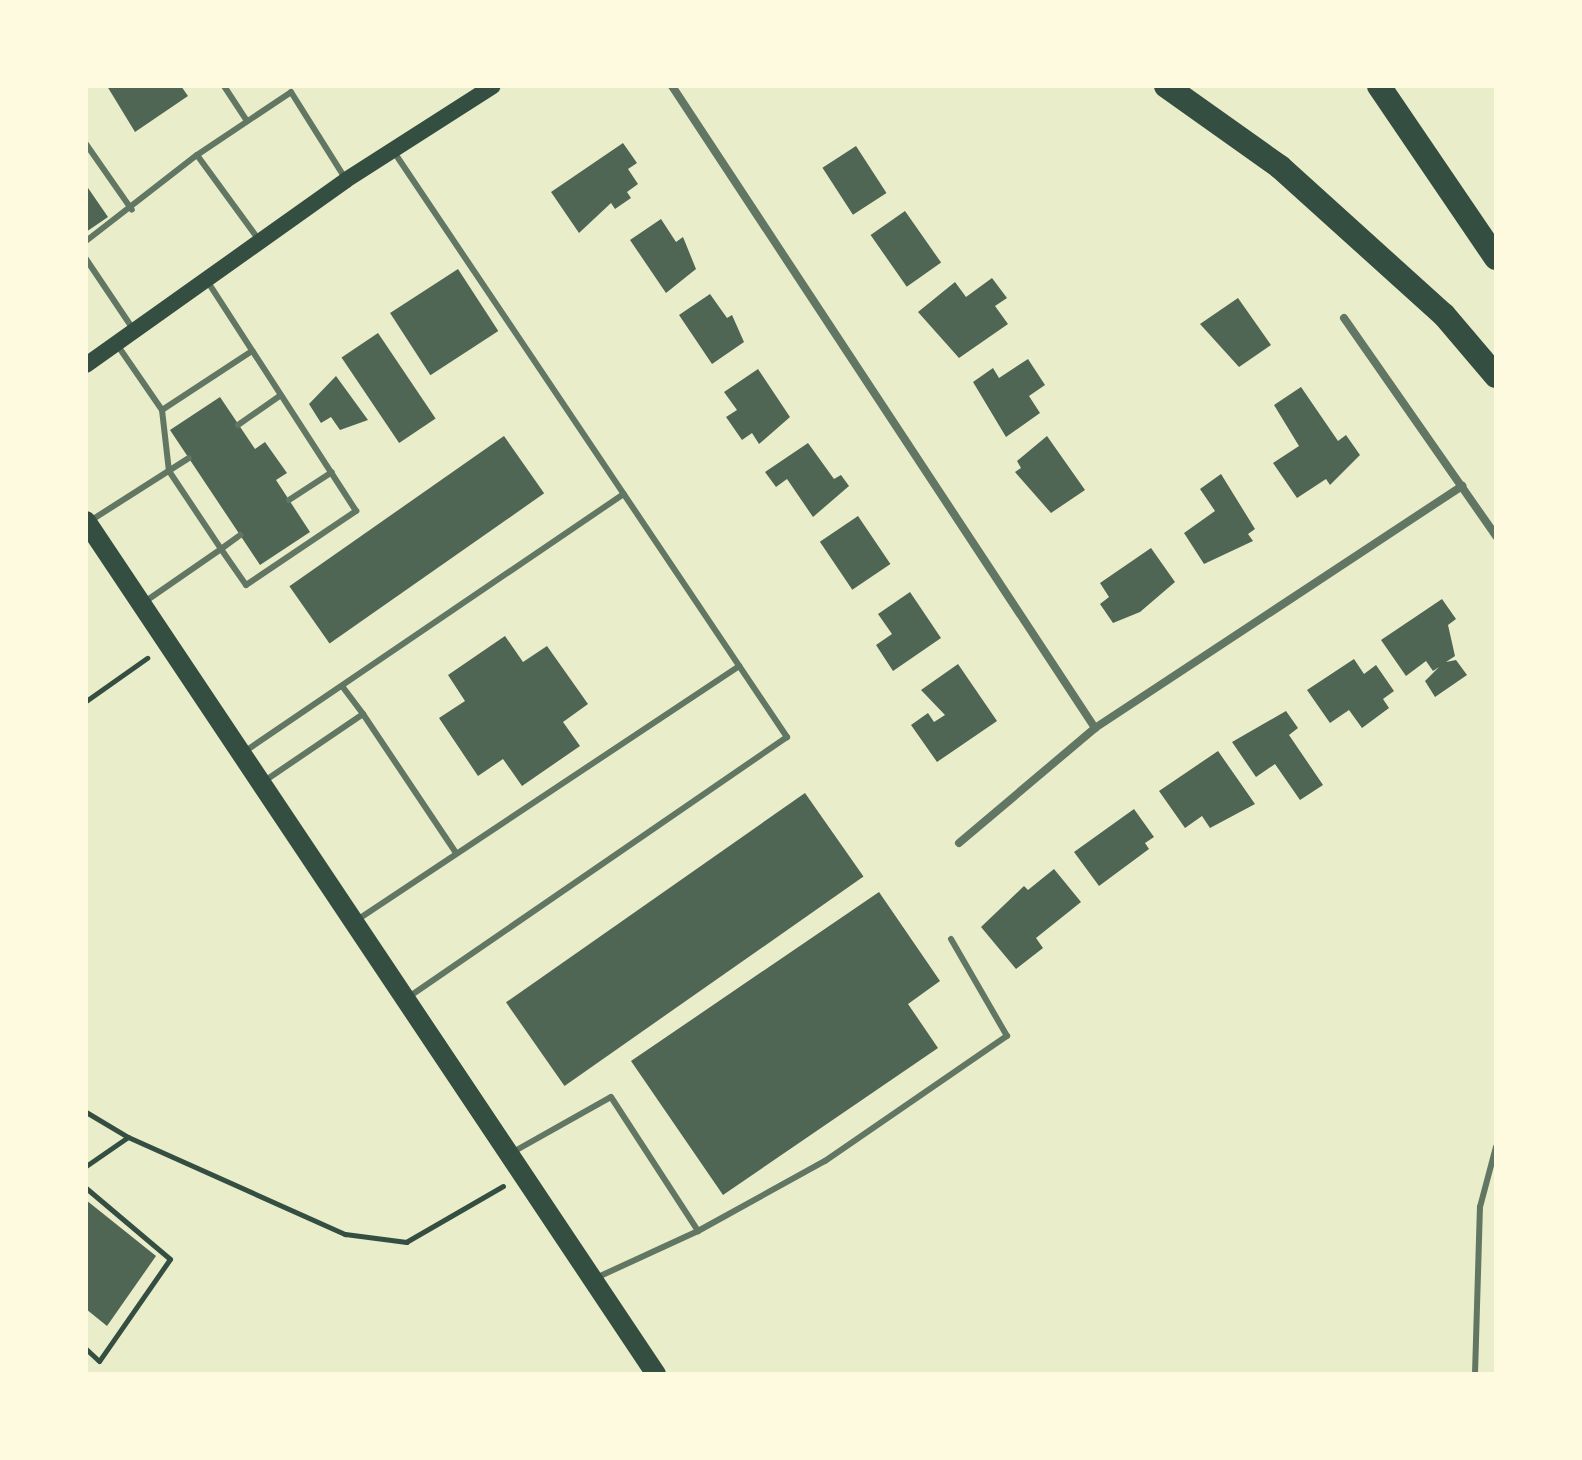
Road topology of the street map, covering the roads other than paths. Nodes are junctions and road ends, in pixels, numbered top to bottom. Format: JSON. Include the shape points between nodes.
{"nodes":[{"id":1,"x":224,"y":86,"type":"edge"},
{"id":2,"x":493,"y":86,"type":"edge"},
{"id":3,"x":672,"y":86,"type":"edge"},
{"id":4,"x":1166,"y":86,"type":"edge"},
{"id":5,"x":1379,"y":86,"type":"edge"},
{"id":6,"x":247,"y":121,"type":"junction"},
{"id":7,"x":86,"y":144,"type":"edge"},
{"id":8,"x":394,"y":151,"type":"junction"},
{"id":9,"x":197,"y":155,"type":"junction"},
{"id":10,"x":346,"y":180,"type":"junction"},
{"id":11,"x":132,"y":210,"type":"junction"},
{"id":12,"x":86,"y":241,"type":"edge"},
{"id":13,"x":261,"y":243,"type":"junction"},
{"id":14,"x":1496,"y":258,"type":"edge"},
{"id":15,"x":86,"y":259,"type":"edge"},
{"id":16,"x":207,"y":281,"type":"junction"},
{"id":17,"x":1344,"y":318,"type":"dead end"},
{"id":18,"x":135,"y":332,"type":"junction"},
{"id":19,"x":117,"y":344,"type":"junction"},
{"id":20,"x":252,"y":351,"type":"junction"},
{"id":21,"x":86,"y":365,"type":"edge"},
{"id":22,"x":1496,"y":376,"type":"edge"},
{"id":23,"x":281,"y":395,"type":"junction"},
{"id":24,"x":162,"y":410,"type":"junction"},
{"id":25,"x":238,"y":425,"type":"dead end"},
{"id":26,"x":189,"y":458,"type":"dead end"},
{"id":27,"x":169,"y":471,"type":"junction"},
{"id":28,"x":332,"y":472,"type":"junction"},
{"id":29,"x":1462,"y":486,"type":"junction"},
{"id":30,"x":624,"y":494,"type":"junction"},
{"id":31,"x":289,"y":500,"type":"dead end"},
{"id":32,"x":87,"y":522,"type":"edge"},
{"id":33,"x":240,"y":535,"type":"dead end"},
{"id":34,"x":1496,"y":536,"type":"edge"},
{"id":35,"x":221,"y":549,"type":"junction"},
{"id":36,"x":140,"y":605,"type":"junction"},
{"id":37,"x":739,"y":666,"type":"junction"},
{"id":38,"x":342,"y":686,"type":"junction"},
{"id":39,"x":363,"y":714,"type":"junction"},
{"id":40,"x":1095,"y":728,"type":"junction"},
{"id":41,"x":241,"y":754,"type":"junction"},
{"id":42,"x":261,"y":783,"type":"junction"},
{"id":43,"x":959,"y":843,"type":"dead end"},
{"id":44,"x":456,"y":853,"type":"junction"},
{"id":45,"x":354,"y":922,"type":"junction"},
{"id":46,"x":951,"y":939,"type":"dead end"},
{"id":47,"x":405,"y":999,"type":"junction"},
{"id":48,"x":1496,"y":1147,"type":"edge"},
{"id":49,"x":509,"y":1154,"type":"junction"},
{"id":50,"x":698,"y":1231,"type":"junction"},
{"id":51,"x":593,"y":1280,"type":"junction"},
{"id":52,"x":656,"y":1374,"type":"edge"},
{"id":53,"x":1475,"y":1374,"type":"edge"}],
"edges":[{"from":1,"to":6,"type":"lane"},
{"from":2,"to":8,"type":"main road"},
{"from":3,"to":40,"type":"street"},
{"from":4,"to":22,"type":"highway","via":[[1280,167],[1444,315]]},
{"from":5,"to":14,"type":"highway"},
{"from":6,"to":9,"type":"lane"},
{"from":6,"to":10,"type":"lane","via":[[291,92]]},
{"from":7,"to":11,"type":"lane"},
{"from":8,"to":10,"type":"main road"},
{"from":8,"to":30,"type":"lane"},
{"from":9,"to":11,"type":"lane"},
{"from":9,"to":13,"type":"lane"},
{"from":10,"to":13,"type":"main road"},
{"from":11,"to":12,"type":"lane"},
{"from":13,"to":16,"type":"main road"},
{"from":15,"to":18,"type":"lane"},
{"from":16,"to":18,"type":"main road"},
{"from":16,"to":20,"type":"lane"},
{"from":17,"to":29,"type":"street"},
{"from":18,"to":19,"type":"main road"},
{"from":19,"to":21,"type":"main road"},
{"from":19,"to":24,"type":"lane"},
{"from":20,"to":23,"type":"lane"},
{"from":20,"to":24,"type":"lane"},
{"from":23,"to":25,"type":"lane"},
{"from":23,"to":28,"type":"lane"},
{"from":24,"to":27,"type":"lane"},
{"from":26,"to":27,"type":"lane"},
{"from":27,"to":32,"type":"lane"},
{"from":27,"to":35,"type":"lane"},
{"from":28,"to":31,"type":"lane"},
{"from":28,"to":35,"type":"lane","via":[[356,511],[246,585]]},
{"from":29,"to":34,"type":"street"},
{"from":29,"to":40,"type":"street"},
{"from":30,"to":37,"type":"lane"},
{"from":30,"to":38,"type":"lane"},
{"from":32,"to":36,"type":"main road"},
{"from":33,"to":35,"type":"lane"},
{"from":35,"to":36,"type":"lane"},
{"from":36,"to":41,"type":"main road"},
{"from":37,"to":44,"type":"lane"},
{"from":37,"to":47,"type":"lane","via":[[787,737]]},
{"from":38,"to":39,"type":"lane"},
{"from":38,"to":41,"type":"lane"},
{"from":39,"to":42,"type":"lane"},
{"from":39,"to":44,"type":"lane"},
{"from":40,"to":43,"type":"street"},
{"from":41,"to":42,"type":"main road"},
{"from":42,"to":45,"type":"main road"},
{"from":44,"to":45,"type":"lane"},
{"from":45,"to":47,"type":"main road"},
{"from":46,"to":50,"type":"lane","via":[[1007,1036],[825,1161]]},
{"from":47,"to":49,"type":"main road"},
{"from":48,"to":53,"type":"lane","via":[[1480,1207]]},
{"from":49,"to":50,"type":"lane","via":[[611,1097]]},
{"from":49,"to":51,"type":"main road"},
{"from":50,"to":51,"type":"lane"},
{"from":51,"to":52,"type":"main road"}]}
